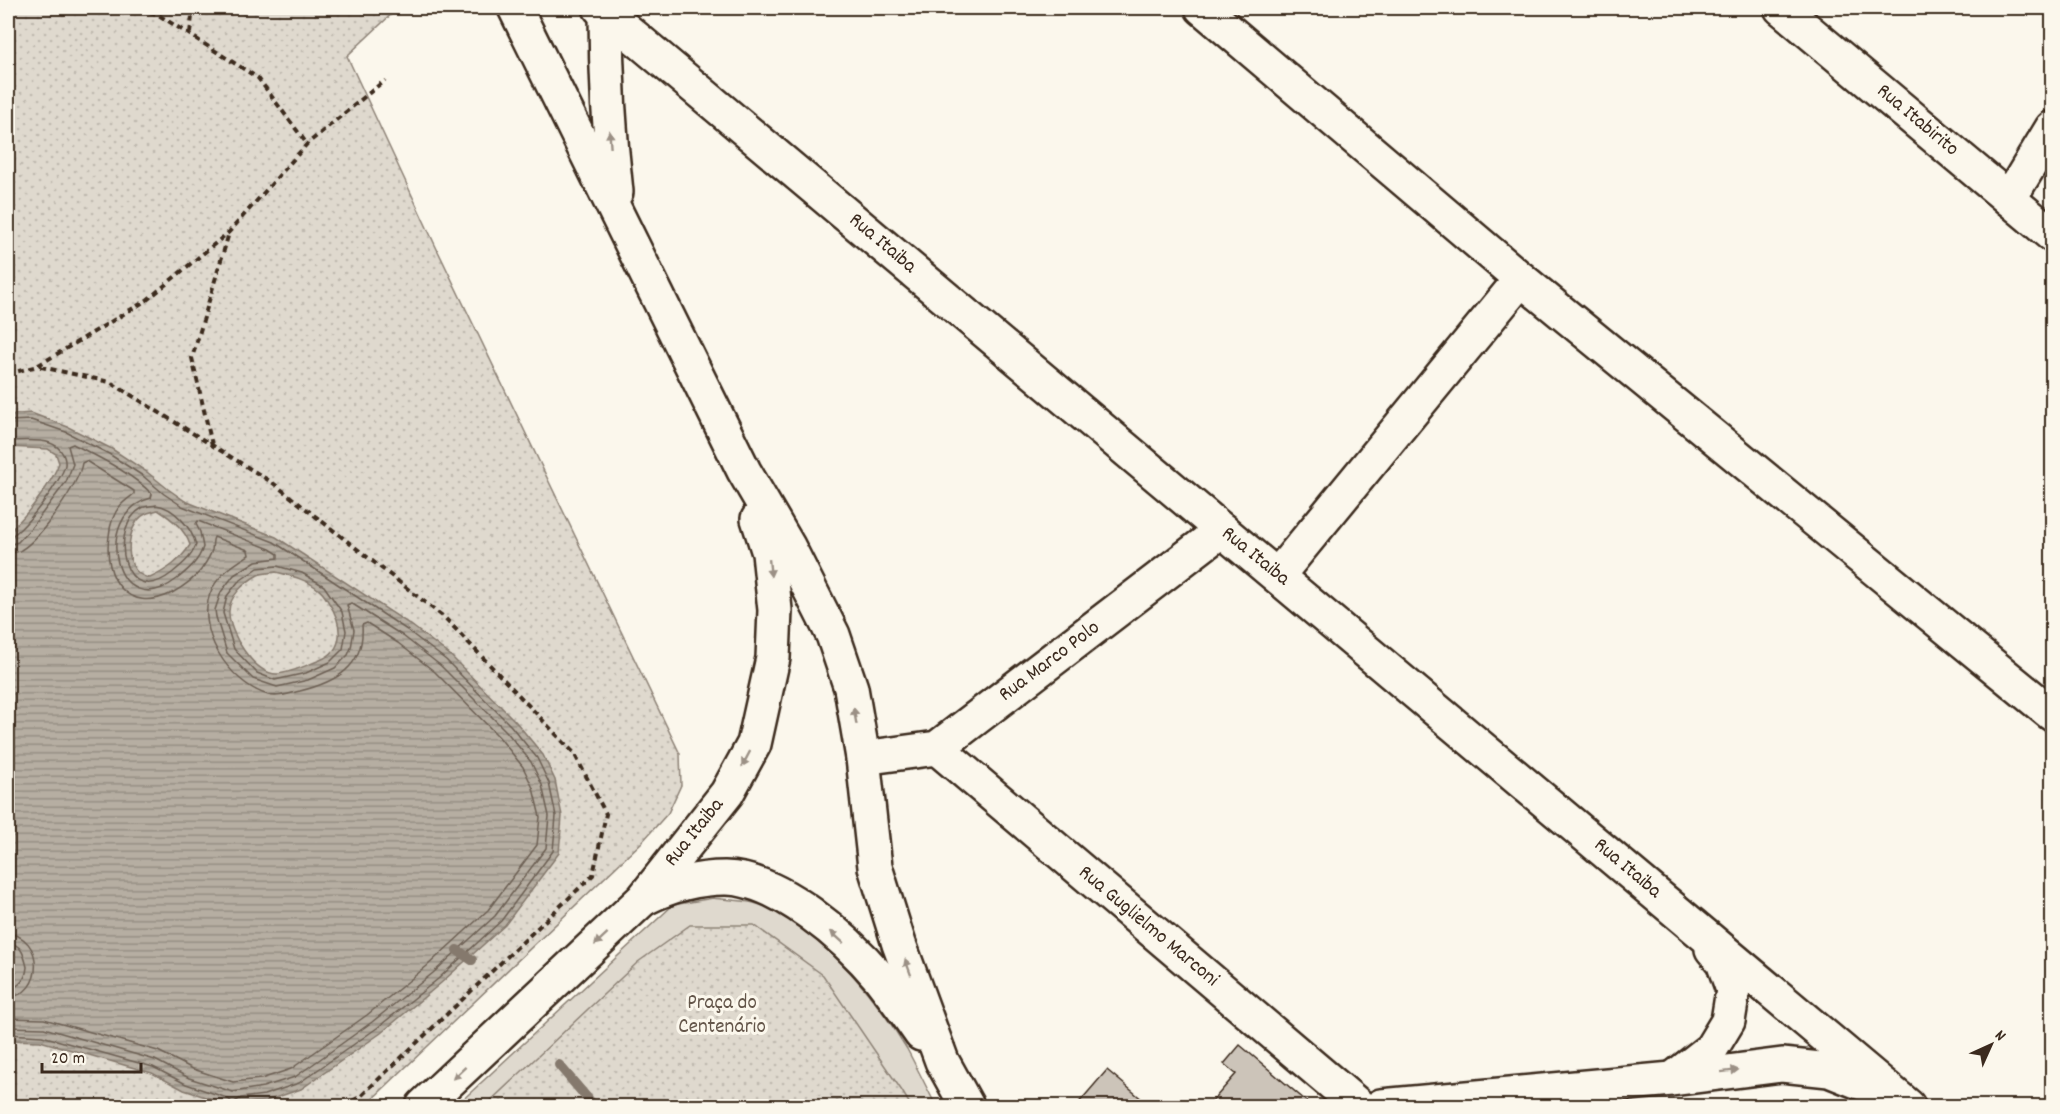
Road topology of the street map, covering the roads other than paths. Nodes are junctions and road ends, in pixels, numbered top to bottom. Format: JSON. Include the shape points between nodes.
{"nodes":[{"id":1,"x":515,"y":8,"type":"edge"},
{"id":2,"x":1202,"y":8,"type":"edge"},
{"id":3,"x":1781,"y":8,"type":"edge"},
{"id":4,"x":603,"y":10,"type":"edge"},
{"id":5,"x":2052,"y":128,"type":"edge"},
{"id":6,"x":2009,"y":199,"type":"junction"},
{"id":7,"x":619,"y":218,"type":"junction"},
{"id":8,"x":2052,"y":235,"type":"edge"},
{"id":9,"x":1521,"y":279,"type":"junction"},
{"id":10,"x":744,"y":471,"type":"junction"},
{"id":11,"x":1222,"y":530,"type":"junction"},
{"id":12,"x":1278,"y":575,"type":"junction"},
{"id":13,"x":2052,"y":714,"type":"edge"},
{"id":14,"x":936,"y":748,"type":"junction"},
{"id":15,"x":863,"y":758,"type":"junction"},
{"id":16,"x":643,"y":899,"type":"junction"},
{"id":17,"x":1688,"y":921,"type":"junction"},
{"id":18,"x":942,"y":1061,"type":"junction"},
{"id":19,"x":1672,"y":1079,"type":"junction"},
{"id":20,"x":1903,"y":1102,"type":"edge"},
{"id":21,"x":423,"y":1107,"type":"edge"},
{"id":22,"x":967,"y":1107,"type":"edge"},
{"id":23,"x":1359,"y":1107,"type":"edge"},
{"id":24,"x":1381,"y":1107,"type":"edge"}],
"edges":[{"from":1,"to":7,"type":"street","name":"Rua Itaiba"},
{"from":2,"to":9,"type":"street"},
{"from":3,"to":6,"type":"street","name":"Rua Itabirito"},
{"from":7,"to":4,"type":"street","one_way":true,"via":[[610,143]]},
{"from":4,"to":11,"type":"street","name":"Rua Itaiba"},
{"from":5,"to":6,"type":"street"},
{"from":6,"to":8,"type":"street","name":"Rua Itabirito"},
{"from":7,"to":10,"type":"street","name":"Rua Itaiba"},
{"from":9,"to":12,"type":"street"},
{"from":9,"to":13,"type":"street"},
{"from":15,"to":10,"type":"street","name":"Rua Itaiba","one_way":true,"via":[[851,688],[833,635]]},
{"from":10,"to":16,"type":"street","name":"Rua Itaiba","one_way":true,"via":[[769,553],[775,609],[773,658],[765,699],[754,744],[727,793]]},
{"from":11,"to":12,"type":"street","name":"Rua Itaiba"},
{"from":11,"to":14,"type":"street","name":"Rua Marco Polo"},
{"from":12,"to":17,"type":"street","name":"Rua Itaiba"},
{"from":14,"to":15,"type":"street","name":"Rua Marco Polo"},
{"from":14,"to":23,"type":"street","name":"Rua Guglielmo Marconi"},
{"from":18,"to":15,"type":"street","name":"Rua Itaiba","one_way":true,"via":[[874,867]]},
{"from":18,"to":16,"type":"street","one_way":true,"via":[[879,977],[797,903],[760,885],[727,878],[693,880]]},
{"from":16,"to":21,"type":"street","name":"Rua Itaiba","one_way":true},
{"from":17,"to":19,"type":"street","via":[[1723,962],[1733,990],[1728,1022],[1711,1049]]},
{"from":17,"to":20,"type":"street","name":"Rua Itaiba"},
{"from":18,"to":22,"type":"street"},
{"from":19,"to":20,"type":"street","one_way":true,"via":[[1782,1065],[1829,1070]]},
{"from":19,"to":24,"type":"street"}]}
